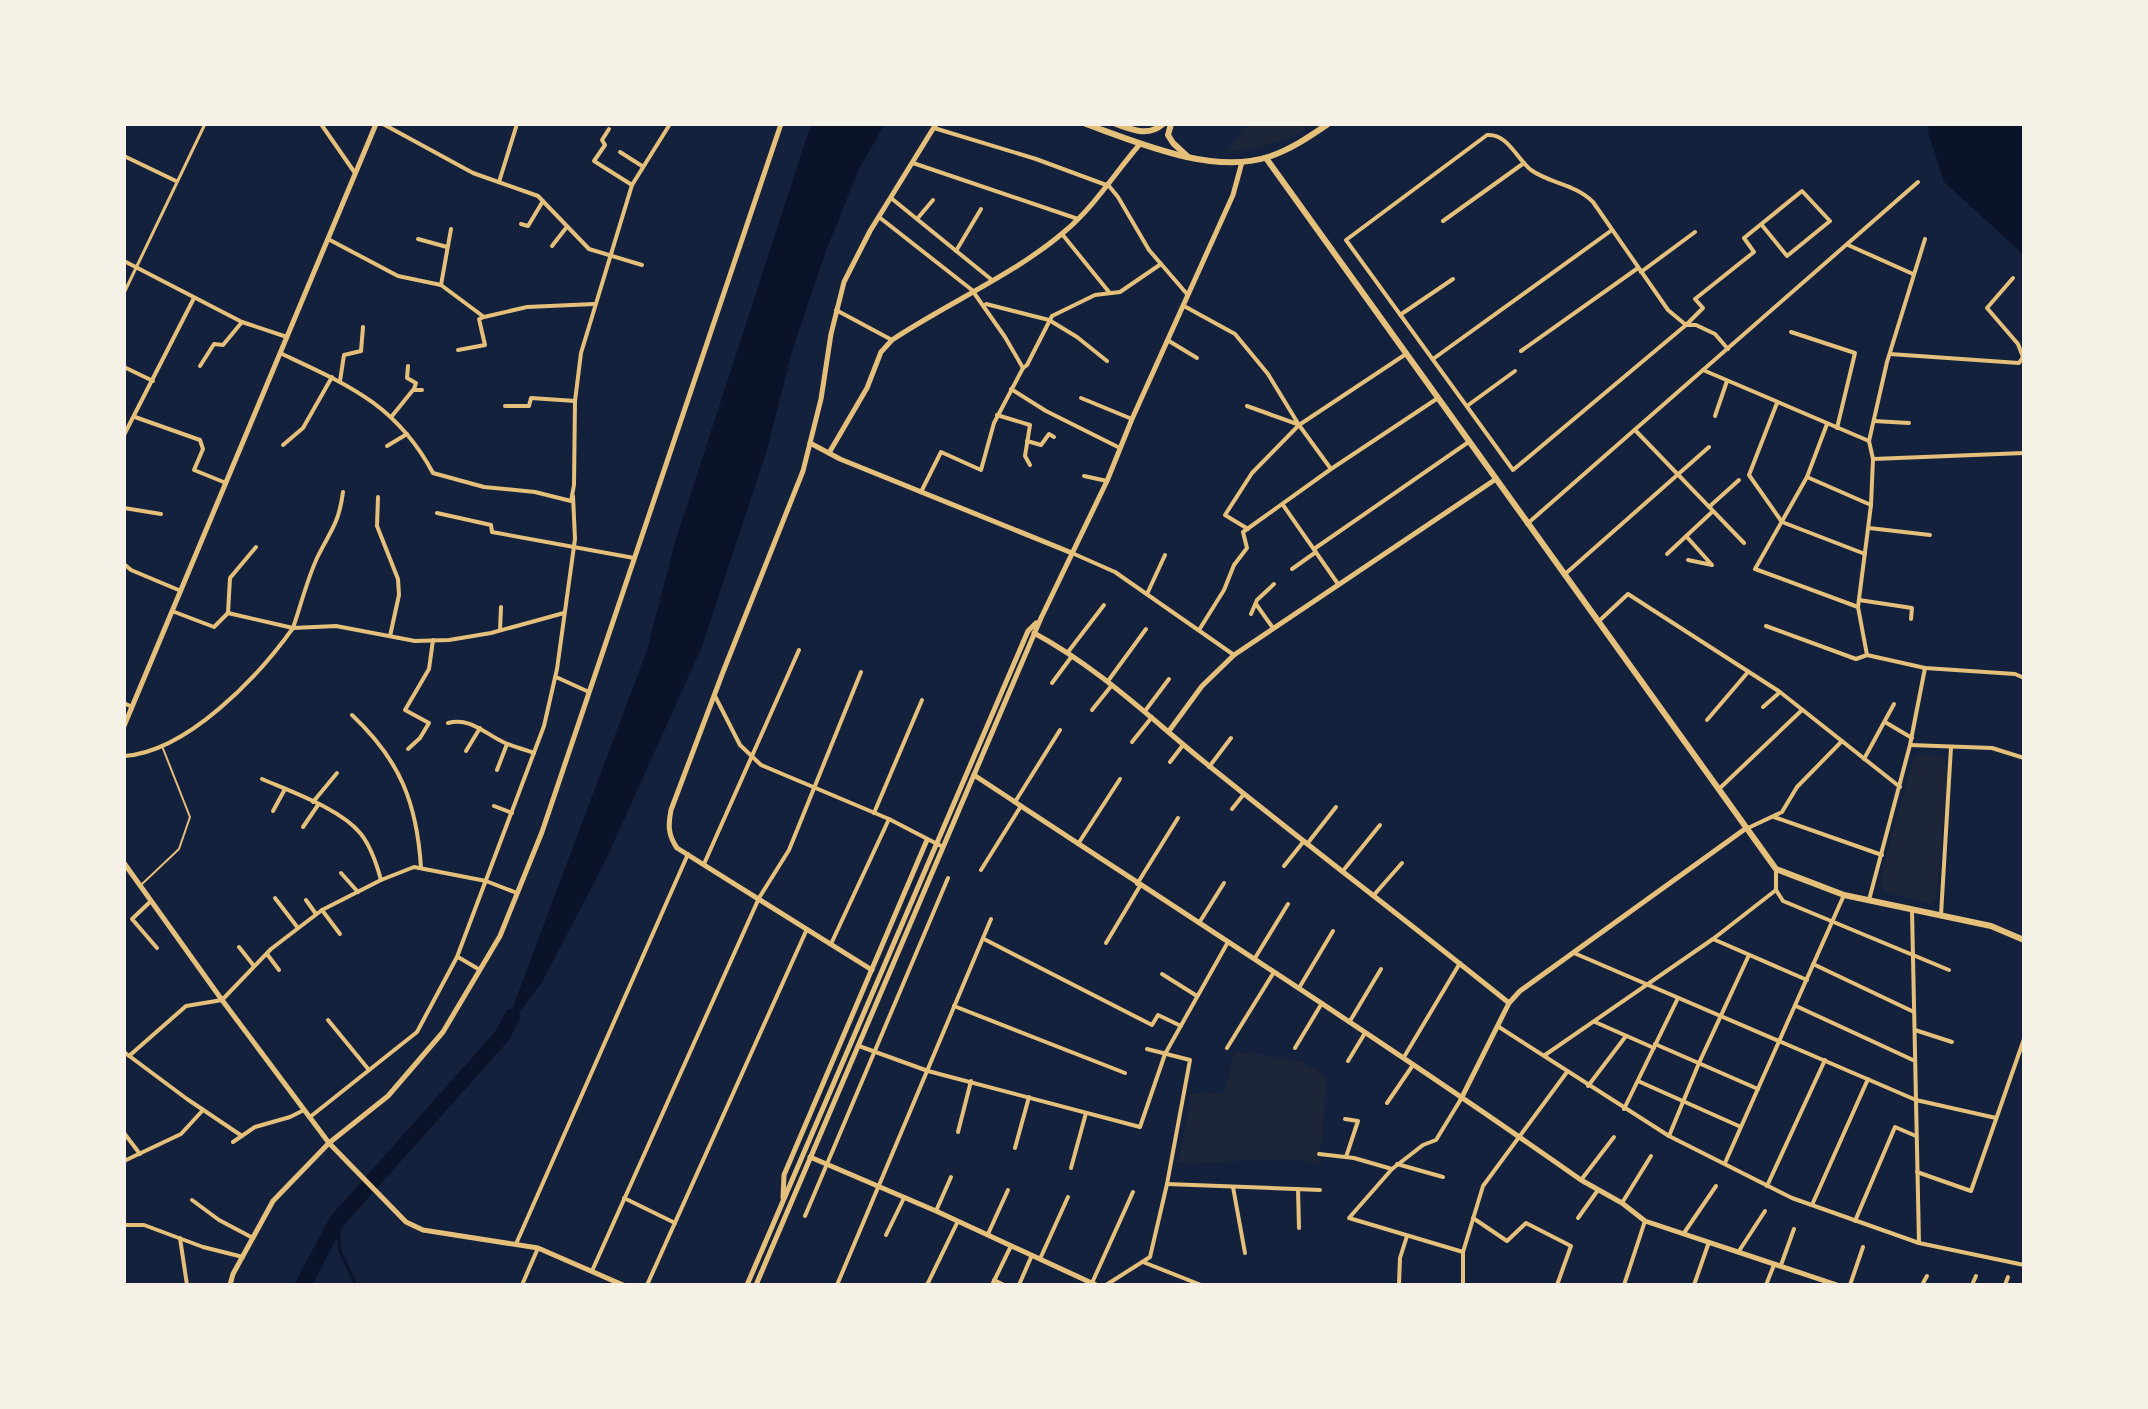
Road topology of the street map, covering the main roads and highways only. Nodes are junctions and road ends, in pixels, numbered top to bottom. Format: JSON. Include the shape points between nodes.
{"nodes":[{"id":1,"x":376,"y":124,"type":"edge"},
{"id":2,"x":781,"y":124,"type":"edge"},
{"id":3,"x":1086,"y":124,"type":"edge"},
{"id":4,"x":1116,"y":124,"type":"edge"},
{"id":5,"x":1163,"y":124,"type":"edge"},
{"id":6,"x":1171,"y":124,"type":"edge"},
{"id":7,"x":1328,"y":124,"type":"edge"},
{"id":8,"x":935,"y":126,"type":"edge"},
{"id":9,"x":1140,"y":144,"type":"junction"},
{"id":10,"x":1188,"y":157,"type":"junction"},
{"id":11,"x":1266,"y":158,"type":"junction"},
{"id":12,"x":1242,"y":162,"type":"junction"},
{"id":13,"x":810,"y":443,"type":"junction"},
{"id":14,"x":829,"y":453,"type":"junction"},
{"id":15,"x":1496,"y":479,"type":"junction"},
{"id":16,"x":1072,"y":553,"type":"junction"},
{"id":17,"x":1031,"y":632,"type":"junction"},
{"id":18,"x":124,"y":726,"type":"edge"},
{"id":19,"x":1169,"y":731,"type":"junction"},
{"id":20,"x":974,"y":775,"type":"junction"},
{"id":21,"x":1745,"y":829,"type":"junction"},
{"id":22,"x":927,"y":840,"type":"road end"},
{"id":23,"x":940,"y":846,"type":"junction"},
{"id":24,"x":124,"y":863,"type":"edge"},
{"id":25,"x":2024,"y":940,"type":"edge"},
{"id":26,"x":872,"y":970,"type":"junction"},
{"id":27,"x":1509,"y":1003,"type":"junction"},
{"id":28,"x":1461,"y":1099,"type":"junction"},
{"id":29,"x":329,"y":1143,"type":"junction"},
{"id":30,"x":810,"y":1157,"type":"junction"},
{"id":31,"x":783,"y":1201,"type":"junction"},
{"id":32,"x":1094,"y":1284,"type":"edge"},
{"id":33,"x":1833,"y":1284,"type":"edge"},
{"id":34,"x":230,"y":1285,"type":"edge"},
{"id":35,"x":623,"y":1285,"type":"edge"},
{"id":36,"x":747,"y":1285,"type":"edge"},
{"id":37,"x":756,"y":1285,"type":"edge"}],
"edges":[{"from":1,"to":18,"type":"main road"},
{"from":2,"to":29,"type":"main road","via":[[542,832],[500,936],[443,1032],[388,1096]]},
{"from":3,"to":9,"type":"main road"},
{"from":4,"to":5,"type":"main road","via":[[1146,132]]},
{"from":6,"to":10,"type":"main road","via":[[1168,135]]},
{"from":7,"to":11,"type":"main road"},
{"from":8,"to":13,"type":"main road","via":[[852,263],[836,310]]},
{"from":9,"to":10,"type":"main road"},
{"from":9,"to":14,"type":"main road","via":[[1109,186],[1062,234],[892,340]]},
{"from":10,"to":12,"type":"main road"},
{"from":11,"to":12,"type":"main road"},
{"from":11,"to":15,"type":"main road"},
{"from":12,"to":16,"type":"main road","via":[[1233,195]]},
{"from":13,"to":14,"type":"main road"},
{"from":13,"to":26,"type":"main road","via":[[668,827],[677,848]]},
{"from":14,"to":16,"type":"main road"},
{"from":15,"to":19,"type":"main road","via":[[1234,655],[1202,686]]},
{"from":15,"to":21,"type":"main road"},
{"from":16,"to":17,"type":"main road"},
{"from":17,"to":19,"type":"main road","via":[[1070,654]]},
{"from":17,"to":20,"type":"main road"},
{"from":17,"to":23,"type":"main road"},
{"from":19,"to":27,"type":"main road"},
{"from":20,"to":23,"type":"main road"},
{"from":20,"to":28,"type":"main road"},
{"from":21,"to":25,"type":"main road","via":[[1776,869],[1844,895],[1991,926]]},
{"from":21,"to":27,"type":"main road"},
{"from":22,"to":26,"type":"main road"},
{"from":23,"to":30,"type":"main road"},
{"from":23,"to":31,"type":"main road"},
{"from":24,"to":29,"type":"main road"},
{"from":26,"to":31,"type":"main road","via":[[784,1175]]},
{"from":27,"to":28,"type":"main road"},
{"from":28,"to":33,"type":"main road","via":[[1645,1221]]},
{"from":29,"to":34,"type":"main road","via":[[273,1201]]},
{"from":29,"to":35,"type":"main road","via":[[402,1218],[423,1230],[538,1248]]},
{"from":30,"to":32,"type":"main road"},
{"from":30,"to":37,"type":"main road"},
{"from":31,"to":36,"type":"main road"}]}
